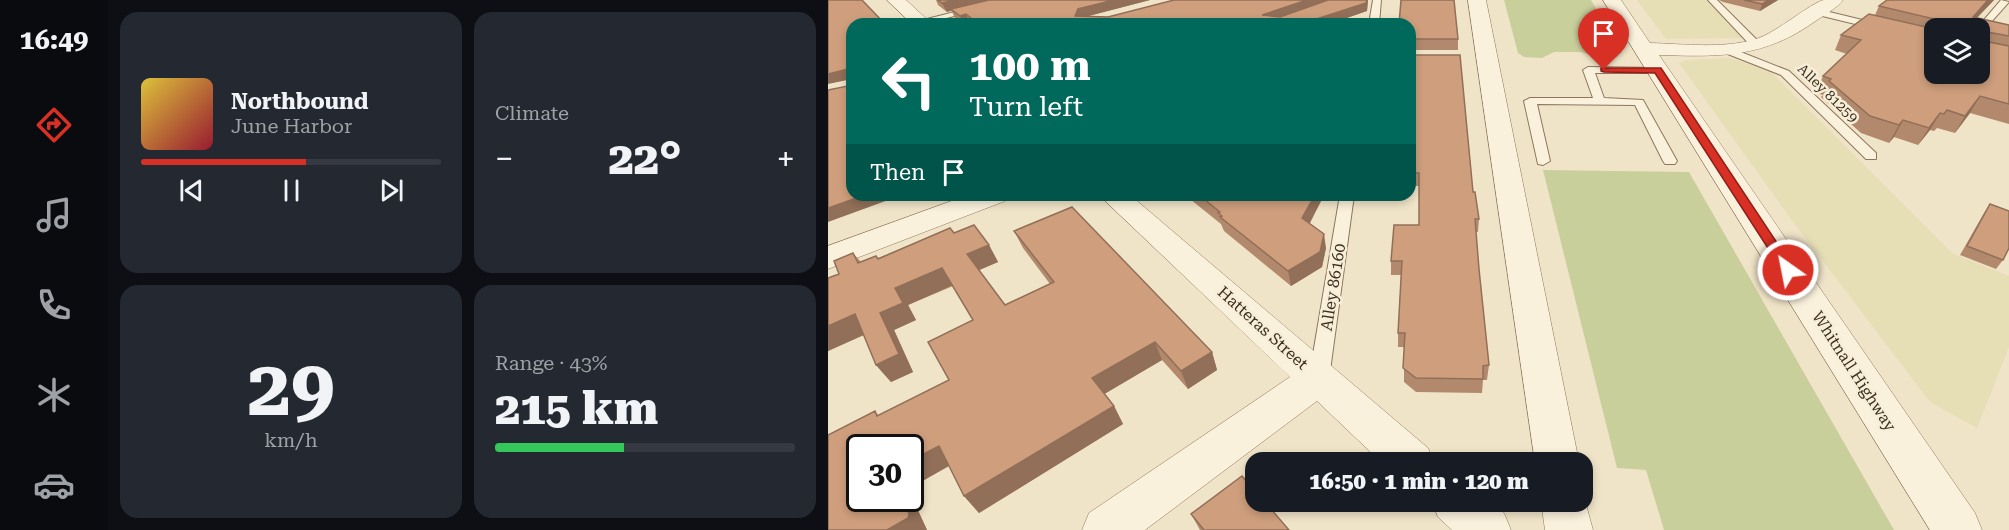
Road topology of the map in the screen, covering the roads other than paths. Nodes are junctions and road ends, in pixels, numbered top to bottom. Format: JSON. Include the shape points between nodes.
{"nodes":[{"id":1,"x":896,"y":0,"type":"edge"},
{"id":2,"x":1013,"y":0,"type":"edge"},
{"id":3,"x":1377,"y":0,"type":"edge"},
{"id":4,"x":1477,"y":0,"type":"edge"},
{"id":5,"x":1612,"y":0,"type":"edge"},
{"id":6,"x":1712,"y":0,"type":"edge"},
{"id":7,"x":1834,"y":0,"type":"edge"},
{"id":8,"x":2006,"y":0,"type":"edge"},
{"id":9,"x":1817,"y":12,"type":"junction"},
{"id":10,"x":916,"y":18,"type":"edge"},
{"id":11,"x":942,"y":18,"type":"edge"},
{"id":12,"x":1375,"y":18,"type":"edge"},
{"id":13,"x":1990,"y":18,"type":"edge"},
{"id":14,"x":1892,"y":30,"type":"edge"},
{"id":15,"x":1756,"y":45,"type":"junction"},
{"id":16,"x":1724,"y":49,"type":"junction"},
{"id":17,"x":1651,"y":59,"type":"junction"},
{"id":18,"x":1600,"y":101,"type":"junction"},
{"id":19,"x":1871,"y":156,"type":"dead end"},
{"id":20,"x":1543,"y":161,"type":"dead end"},
{"id":21,"x":1670,"y":161,"type":"dead end"},
{"id":22,"x":979,"y":201,"type":"edge"},
{"id":23,"x":1120,"y":201,"type":"edge"},
{"id":24,"x":1346,"y":201,"type":"edge"},
{"id":25,"x":828,"y":258,"type":"edge"},
{"id":26,"x":1319,"y":378,"type":"junction"},
{"id":27,"x":1401,"y":452,"type":"edge"},
{"id":28,"x":1555,"y":452,"type":"edge"},
{"id":29,"x":1467,"y":512,"type":"edge"},
{"id":30,"x":1566,"y":512,"type":"edge"},
{"id":31,"x":1126,"y":524,"type":"edge"},
{"id":32,"x":1487,"y":530,"type":"edge"},
{"id":33,"x":1569,"y":530,"type":"edge"},
{"id":34,"x":1958,"y":530,"type":"edge"}],
"edges":[{"from":1,"to":10,"type":"street"},
{"from":2,"to":11,"type":"lane"},
{"from":3,"to":12,"type":"lane"},
{"from":4,"to":28,"type":"street","via":[[1474,58]]},
{"from":5,"to":17,"type":"street","name":"Whitnall Highway"},
{"from":6,"to":15,"type":"lane"},
{"from":7,"to":9,"type":"street"},
{"from":8,"to":13,"type":"lane"},
{"from":9,"to":14,"type":"lane"},
{"from":9,"to":15,"type":"street","via":[[1779,37]]},
{"from":15,"to":16,"type":"street"},
{"from":16,"to":17,"type":"street"},
{"from":16,"to":19,"type":"lane","name":"Alley 81259","via":[[1785,73]]},
{"from":17,"to":18,"type":"lane","via":[[1588,70]]},
{"from":17,"to":34,"type":"street","name":"Whitnall Highway"},
{"from":18,"to":20,"type":"lane","via":[[1530,101]]},
{"from":18,"to":21,"type":"lane","via":[[1639,102]]},
{"from":22,"to":25,"type":"street"},
{"from":23,"to":26,"type":"street","name":"Hatteras Street"},
{"from":24,"to":26,"type":"lane","name":"Alley 86160"},
{"from":26,"to":27,"type":"street","name":"Hatteras Street"},
{"from":26,"to":31,"type":"street"},
{"from":29,"to":32,"type":"street"},
{"from":30,"to":33,"type":"street"}]}
